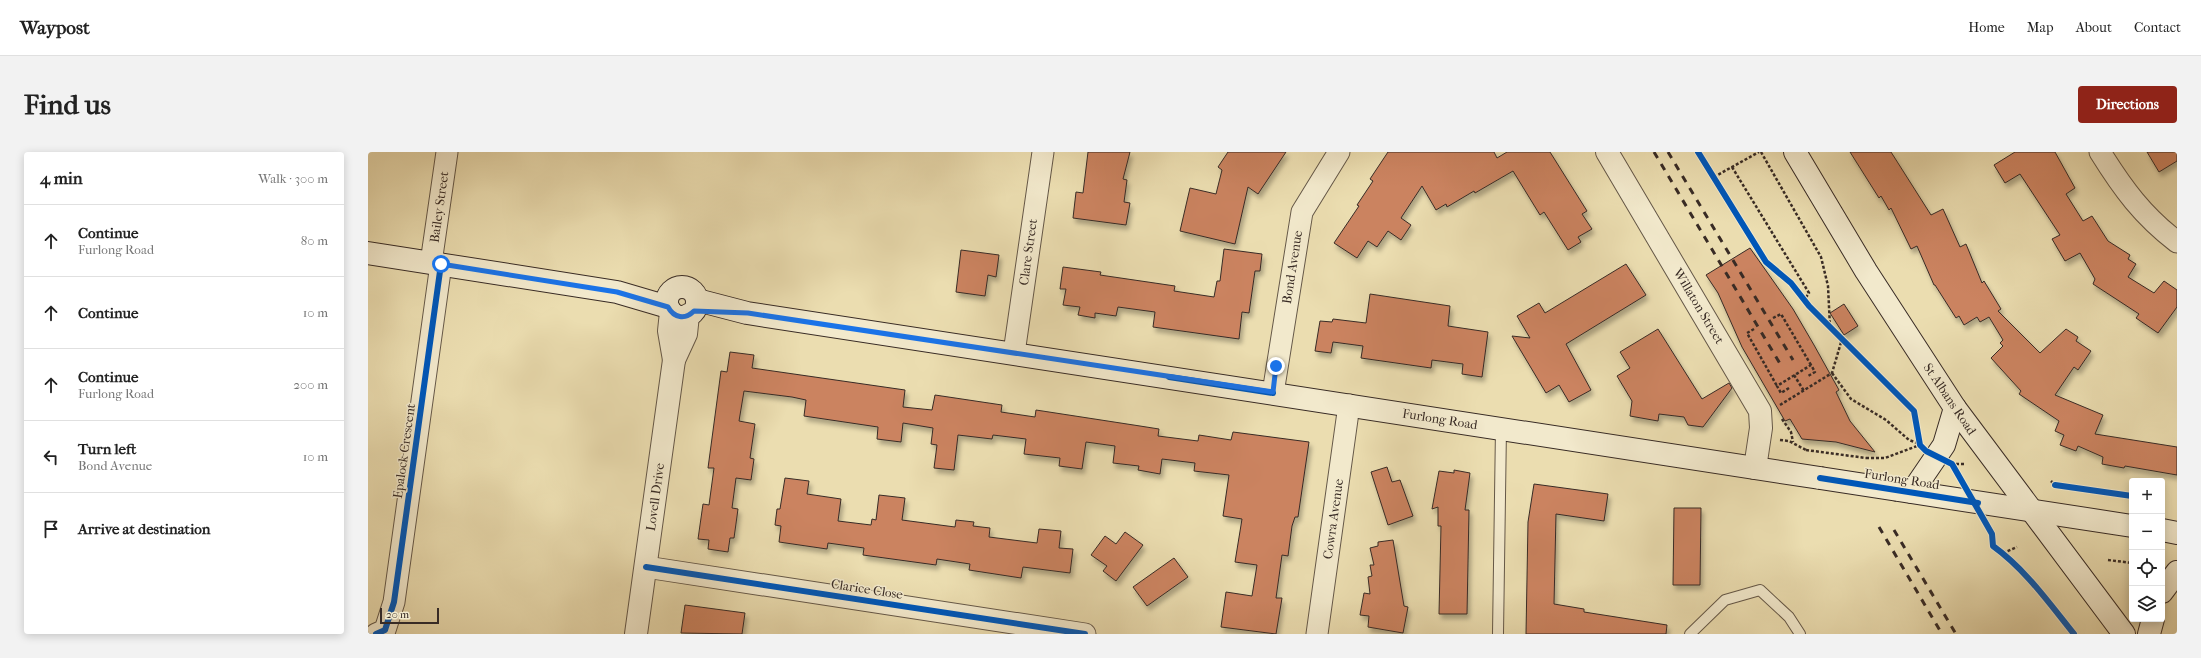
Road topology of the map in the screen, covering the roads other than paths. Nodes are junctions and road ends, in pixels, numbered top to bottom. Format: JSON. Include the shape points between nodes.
{"nodes":[{"id":1,"x":448,"y":152,"type":"edge"},
{"id":2,"x":1043,"y":152,"type":"edge"},
{"id":3,"x":1339,"y":152,"type":"edge"},
{"id":4,"x":1607,"y":152,"type":"edge"},
{"id":5,"x":1795,"y":152,"type":"edge"},
{"id":6,"x":2100,"y":152,"type":"edge"},
{"id":7,"x":2177,"y":242,"type":"edge"},
{"id":8,"x":368,"y":253,"type":"edge"},
{"id":9,"x":436,"y":264,"type":"junction"},
{"id":10,"x":681,"y":306,"type":"junction"},
{"id":11,"x":1014,"y":353,"type":"junction"},
{"id":12,"x":1273,"y":392,"type":"junction"},
{"id":13,"x":1349,"y":405,"type":"junction"},
{"id":14,"x":1954,"y":408,"type":"junction"},
{"id":15,"x":1501,"y":428,"type":"junction"},
{"id":16,"x":1755,"y":468,"type":"junction"},
{"id":17,"x":1905,"y":491,"type":"junction"},
{"id":18,"x":2034,"y":511,"type":"junction"},
{"id":19,"x":2129,"y":526,"type":"edge"},
{"id":20,"x":2165,"y":531,"type":"edge"},
{"id":21,"x":2177,"y":533,"type":"edge"},
{"id":22,"x":646,"y":567,"type":"junction"},
{"id":23,"x":2177,"y":572,"type":"edge"},
{"id":24,"x":2165,"y":588,"type":"edge"},
{"id":25,"x":2152,"y":622,"type":"edge"},
{"id":26,"x":376,"y":634,"type":"edge"},
{"id":27,"x":636,"y":634,"type":"edge"},
{"id":28,"x":1085,"y":634,"type":"edge"},
{"id":29,"x":1317,"y":634,"type":"edge"},
{"id":30,"x":1498,"y":634,"type":"edge"},
{"id":31,"x":1690,"y":634,"type":"edge"},
{"id":32,"x":1800,"y":634,"type":"edge"},
{"id":33,"x":2124,"y":634,"type":"edge"},
{"id":34,"x":2149,"y":634,"type":"edge"}],
"edges":[{"from":1,"to":9,"type":"street","name":"Bailey Street"},
{"from":2,"to":11,"type":"street","name":"Clare Street"},
{"from":3,"to":12,"type":"street","name":"Bond Avenue","via":[[1302,212]]},
{"from":4,"to":16,"type":"main road","name":"Willaton Street","via":[[1760,411],[1761,428]]},
{"from":5,"to":14,"type":"main road","name":"St Albans Road","via":[[1866,271]]},
{"from":6,"to":7,"type":"street","via":[[2137,206]]},
{"from":8,"to":9,"type":"main road","name":"Furlong Road"},
{"from":9,"to":10,"type":"main road","name":"Furlong Road","via":[[617,292]]},
{"from":9,"to":26,"type":"street","name":"Epalock Crescent","via":[[394,602],[385,630]]},
{"from":10,"to":11,"type":"main road","name":"Furlong Road","via":[[748,313]]},
{"from":10,"to":22,"type":"main road","name":"Lovell Drive","via":[[669,331],[674,360]]},
{"from":11,"to":12,"type":"main road","name":"Furlong Road"},
{"from":12,"to":13,"type":"main road","name":"Furlong Road"},
{"from":13,"to":15,"type":"main road","name":"Furlong Road"},
{"from":13,"to":29,"type":"street","name":"Cowra Avenue"},
{"from":14,"to":17,"type":"main road","via":[[1944,445]]},
{"from":14,"to":18,"type":"main road","name":"St Albans Road"},
{"from":15,"to":16,"type":"main road","name":"Furlong Road"},
{"from":15,"to":30,"type":"lane"},
{"from":16,"to":17,"type":"main road","name":"Furlong Road","bridge":true},
{"from":17,"to":18,"type":"main road","name":"Furlong Road"},
{"from":18,"to":19,"type":"main road","name":"Furlong Road"},
{"from":18,"to":33,"type":"main road","name":"St Albans Road"},
{"from":20,"to":21,"type":"main road"},
{"from":22,"to":27,"type":"main road","name":"Lovell Drive"},
{"from":22,"to":28,"type":"street","name":"Clarice Close"},
{"from":23,"to":24,"type":"main road"},
{"from":25,"to":34,"type":"main road"},
{"from":31,"to":32,"type":"lane","via":[[1725,600],[1760,590],[1789,617]]}]}
